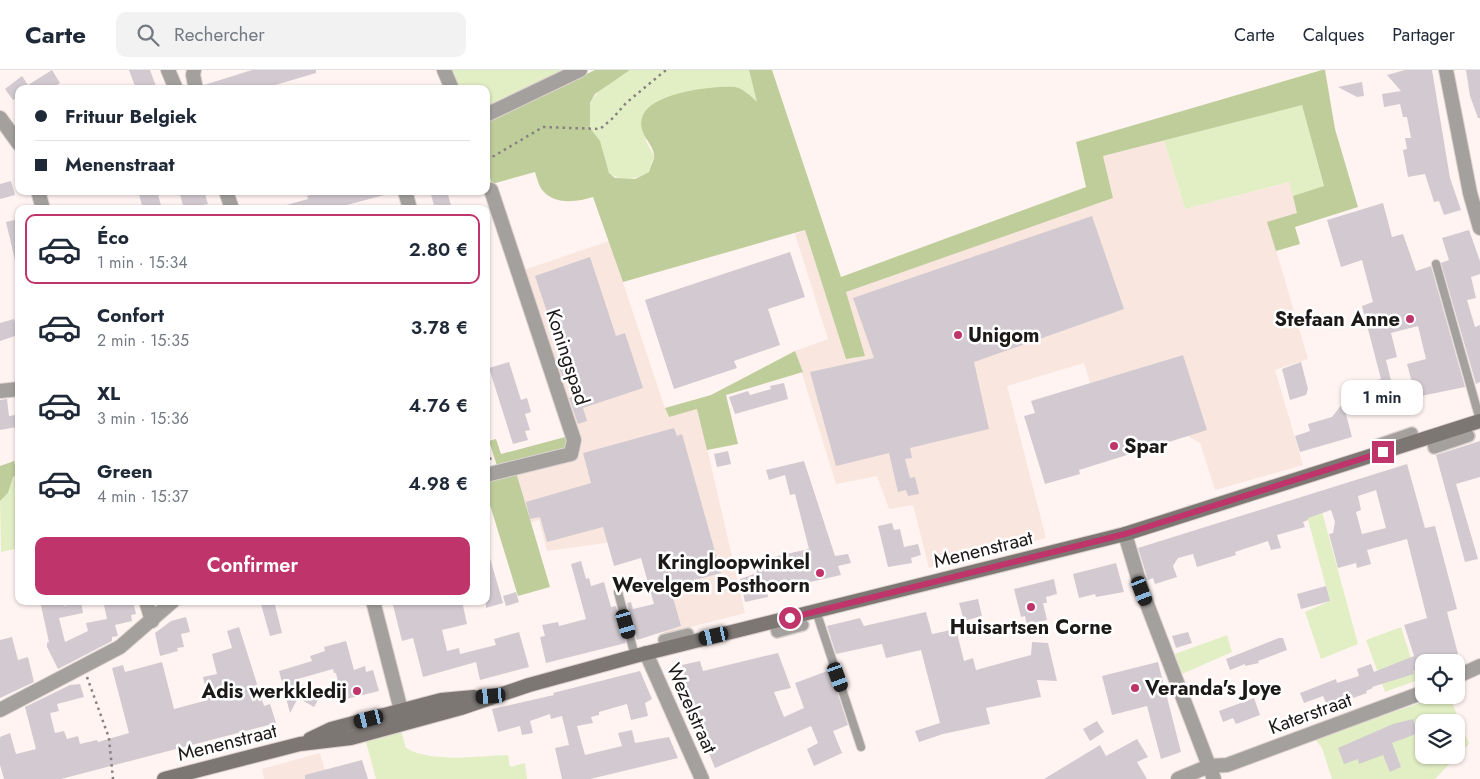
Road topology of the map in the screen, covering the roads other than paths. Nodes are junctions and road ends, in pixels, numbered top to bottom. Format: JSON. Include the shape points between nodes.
{"nodes":[{"id":1,"x":168,"y":70,"type":"edge"},
{"id":2,"x":194,"y":70,"type":"edge"},
{"id":3,"x":444,"y":70,"type":"edge"},
{"id":4,"x":580,"y":70,"type":"edge"},
{"id":5,"x":1446,"y":70,"type":"edge"},
{"id":6,"x":174,"y":85,"type":"edge"},
{"id":7,"x":195,"y":85,"type":"edge"},
{"id":8,"x":450,"y":85,"type":"edge"},
{"id":9,"x":490,"y":113,"type":"edge"},
{"id":10,"x":0,"y":118,"type":"edge"},
{"id":11,"x":15,"y":139,"type":"edge"},
{"id":12,"x":491,"y":190,"type":"dead end"},
{"id":13,"x":1475,"y":191,"type":"edge"},
{"id":14,"x":1480,"y":228,"type":"edge"},
{"id":15,"x":1436,"y":264,"type":"dead end"},
{"id":16,"x":15,"y":389,"type":"edge"},
{"id":17,"x":0,"y":391,"type":"edge"},
{"id":18,"x":1480,"y":421,"type":"edge"},
{"id":19,"x":490,"y":475,"type":"edge"},
{"id":20,"x":1125,"y":534,"type":"junction"},
{"id":21,"x":618,"y":592,"type":"dead end"},
{"id":22,"x":147,"y":605,"type":"edge"},
{"id":23,"x":169,"y":605,"type":"edge"},
{"id":24,"x":374,"y":605,"type":"edge"},
{"id":25,"x":816,"y":611,"type":"junction"},
{"id":26,"x":152,"y":621,"type":"junction"},
{"id":27,"x":640,"y":654,"type":"junction"},
{"id":28,"x":1480,"y":666,"type":"edge"},
{"id":29,"x":1465,"y":673,"type":"edge"},
{"id":30,"x":1415,"y":695,"type":"edge"},
{"id":31,"x":0,"y":710,"type":"edge"},
{"id":32,"x":403,"y":716,"type":"junction"},
{"id":33,"x":861,"y":747,"type":"dead end"},
{"id":34,"x":1212,"y":773,"type":"edge"},
{"id":35,"x":164,"y":779,"type":"edge"},
{"id":36,"x":702,"y":779,"type":"edge"},
{"id":37,"x":1178,"y":779,"type":"edge"}],
"edges":[{"from":1,"to":6,"type":"street"},
{"from":2,"to":7,"type":"street"},
{"from":3,"to":8,"type":"street"},
{"from":4,"to":9,"type":"street"},
{"from":5,"to":13,"type":"street"},
{"from":10,"to":11,"type":"street"},
{"from":12,"to":19,"type":"street","name":"Koningspad","via":[[574,447],[571,454]]},
{"from":13,"to":14,"type":"street"},
{"from":15,"to":18,"type":"lane","name":"Menenstraat"},
{"from":16,"to":17,"type":"street"},
{"from":18,"to":20,"type":"main road","name":"Menenstraat"},
{"from":20,"to":25,"type":"main road","name":"Menenstraat"},
{"from":20,"to":34,"type":"street","via":[[1142,591]]},
{"from":21,"to":27,"type":"lane"},
{"from":22,"to":26,"type":"street"},
{"from":23,"to":26,"type":"street"},
{"from":24,"to":32,"type":"street"},
{"from":25,"to":27,"type":"main road","name":"Menenstraat"},
{"from":25,"to":33,"type":"lane"},
{"from":26,"to":31,"type":"street","via":[[120,647]]},
{"from":27,"to":32,"type":"main road","name":"Menenstraat","via":[[491,696],[461,708]]},
{"from":27,"to":36,"type":"street","name":"Wezelstraat"},
{"from":28,"to":29,"type":"street"},
{"from":30,"to":34,"type":"street","name":"Katerstraat"},
{"from":32,"to":35,"type":"main road","name":"Menenstraat","via":[[351,738],[300,744]]},
{"from":34,"to":37,"type":"street","name":"Katerstraat"}]}
